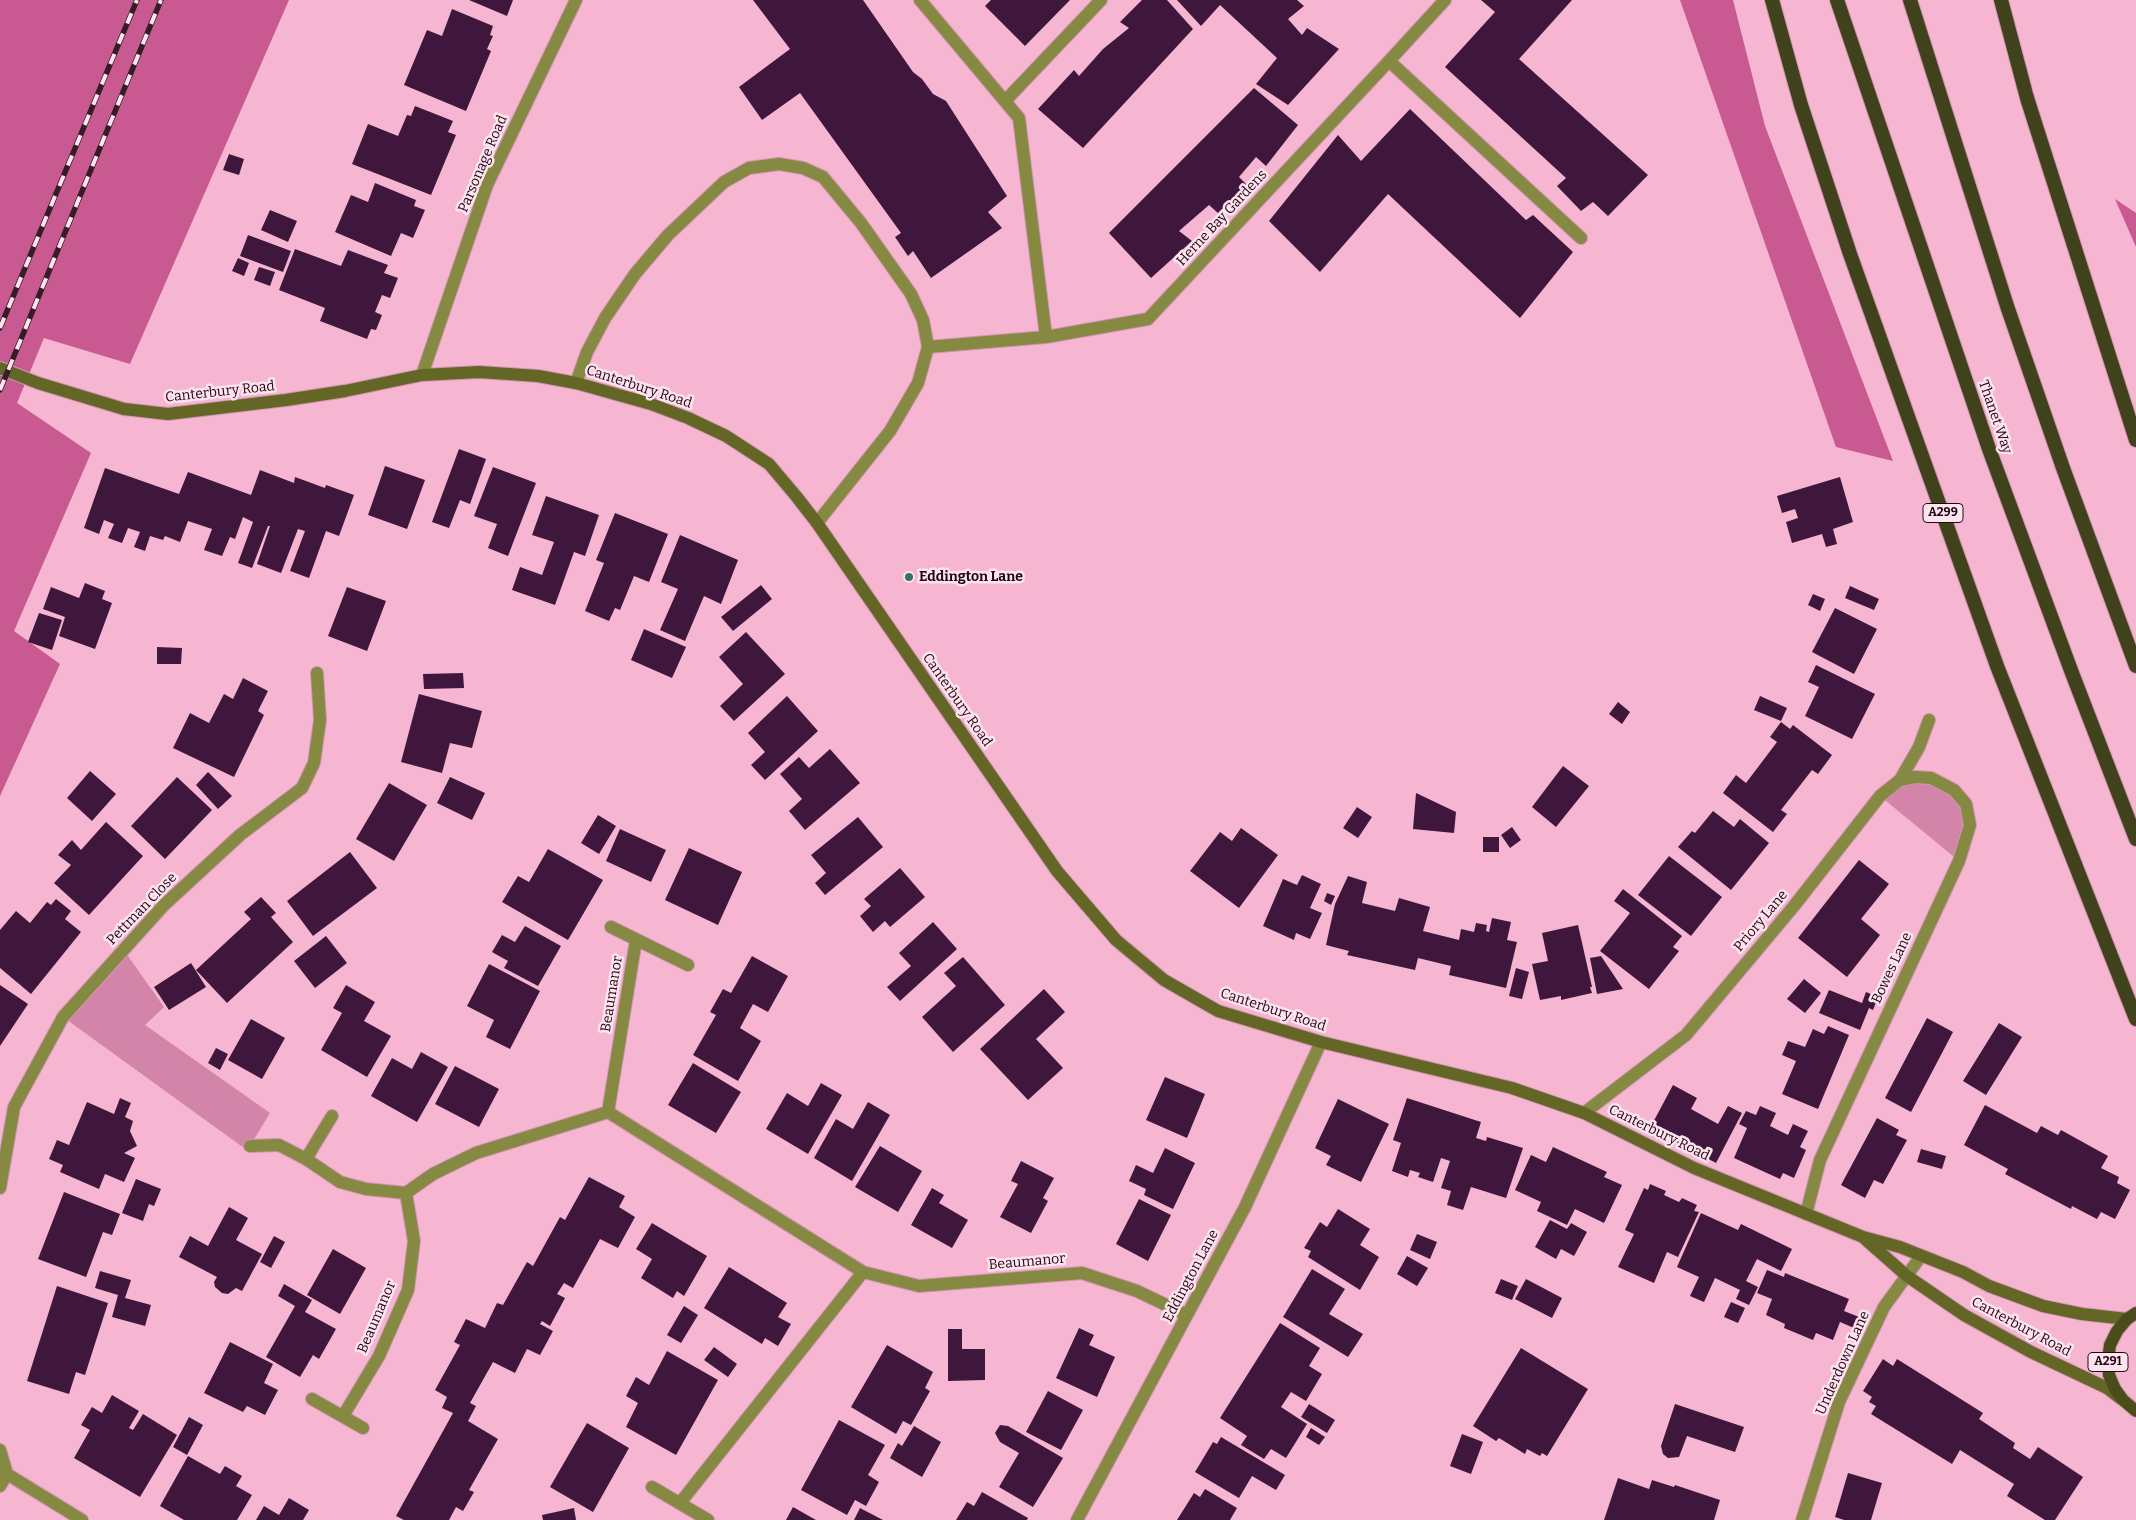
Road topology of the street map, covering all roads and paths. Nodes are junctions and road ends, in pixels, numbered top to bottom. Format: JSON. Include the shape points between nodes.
{"nodes":[{"id":1,"x":576,"y":0,"type":"edge"},
{"id":2,"x":920,"y":0,"type":"edge"},
{"id":3,"x":1101,"y":0,"type":"edge"},
{"id":4,"x":1446,"y":0,"type":"edge"},
{"id":5,"x":1772,"y":0,"type":"edge"},
{"id":6,"x":1837,"y":0,"type":"edge"},
{"id":7,"x":1910,"y":0,"type":"edge"},
{"id":8,"x":2001,"y":0,"type":"edge"},
{"id":9,"x":1388,"y":62,"type":"junction"},
{"id":10,"x":1006,"y":100,"type":"junction"},
{"id":11,"x":1580,"y":238,"type":"dead end"},
{"id":12,"x":1046,"y":337,"type":"junction"},
{"id":13,"x":928,"y":347,"type":"junction"},
{"id":14,"x":0,"y":368,"type":"edge"},
{"id":15,"x":422,"y":375,"type":"junction"},
{"id":16,"x":576,"y":383,"type":"junction"},
{"id":17,"x":2136,"y":440,"type":"edge"},
{"id":18,"x":817,"y":523,"type":"junction"},
{"id":19,"x":2136,"y":666,"type":"edge"},
{"id":20,"x":317,"y":673,"type":"dead end"},
{"id":21,"x":1929,"y":720,"type":"dead end"},
{"id":22,"x":1900,"y":780,"type":"junction"},
{"id":23,"x":2136,"y":839,"type":"edge"},
{"id":24,"x":611,"y":927,"type":"dead end"},
{"id":25,"x":636,"y":940,"type":"junction"},
{"id":26,"x":688,"y":966,"type":"dead end"},
{"id":27,"x":2136,"y":1019,"type":"edge"},
{"id":28,"x":1321,"y":1042,"type":"junction"},
{"id":29,"x":608,"y":1112,"type":"junction"},
{"id":30,"x":1584,"y":1113,"type":"junction"},
{"id":31,"x":332,"y":1116,"type":"dead end"},
{"id":32,"x":250,"y":1146,"type":"dead end"},
{"id":33,"x":306,"y":1159,"type":"junction"},
{"id":34,"x":0,"y":1188,"type":"edge"},
{"id":35,"x":406,"y":1193,"type":"junction"},
{"id":36,"x":1806,"y":1214,"type":"junction"},
{"id":37,"x":1863,"y":1237,"type":"junction"},
{"id":38,"x":1921,"y":1256,"type":"junction"},
{"id":39,"x":863,"y":1272,"type":"junction"},
{"id":40,"x":1907,"y":1276,"type":"junction"},
{"id":41,"x":1187,"y":1315,"type":"junction"},
{"id":42,"x":2132,"y":1316,"type":"edge"},
{"id":43,"x":312,"y":1399,"type":"dead end"},
{"id":44,"x":2123,"y":1400,"type":"junction"},
{"id":45,"x":2136,"y":1411,"type":"edge"},
{"id":46,"x":343,"y":1416,"type":"junction"},
{"id":47,"x":363,"y":1428,"type":"dead end"},
{"id":48,"x":0,"y":1450,"type":"edge"},
{"id":49,"x":7,"y":1474,"type":"junction"},
{"id":50,"x":0,"y":1486,"type":"edge"},
{"id":51,"x":652,"y":1487,"type":"dead end"},
{"id":52,"x":680,"y":1503,"type":"junction"},
{"id":53,"x":82,"y":1520,"type":"edge"},
{"id":54,"x":708,"y":1520,"type":"edge"},
{"id":55,"x":1077,"y":1520,"type":"edge"},
{"id":56,"x":1802,"y":1520,"type":"edge"}],
"edges":[{"from":1,"to":15,"type":"street","name":"Parsonage Road","via":[[487,185]]},
{"from":2,"to":10,"type":"street"},
{"from":3,"to":10,"type":"street"},
{"from":4,"to":9,"type":"street","name":"Herne Bay Gardens"},
{"from":5,"to":27,"type":"highway","number":"A299","via":[[1801,105],[1850,254],[1993,657]]},
{"from":6,"to":23,"type":"highway","name":"Thanet Way","via":[[1989,449]]},
{"from":7,"to":19,"type":"highway","via":[[2007,306]]},
{"from":8,"to":17,"type":"highway","via":[[2027,98]]},
{"from":9,"to":11,"type":"street"},
{"from":9,"to":12,"type":"street","name":"Herne Bay Gardens","via":[[1148,319]]},
{"from":10,"to":12,"type":"street","via":[[1019,118]]},
{"from":12,"to":13,"type":"street","name":"Herne Bay Gardens"},
{"from":13,"to":16,"type":"street","via":[[923,320],[911,294],[841,197],[823,177],[803,168],[779,164],[749,168],[724,182],[668,235],[635,274],[605,318]]},
{"from":13,"to":18,"type":"street","via":[[918,383],[890,431]]},
{"from":14,"to":15,"type":"main road","name":"Canterbury Road","via":[[124,409],[168,414],[345,391]]},
{"from":15,"to":16,"type":"main road","name":"Canterbury Road","via":[[479,372],[538,376]]},
{"from":16,"to":18,"type":"main road","name":"Canterbury Road","via":[[651,404],[726,436],[768,464]]},
{"from":18,"to":28,"type":"main road","name":"Canterbury Road","via":[[1057,871],[1116,940],[1164,980],[1218,1011]]},
{"from":20,"to":34,"type":"street","name":"Pettman Close","via":[[320,720],[314,763],[302,788],[240,835],[164,906],[63,1017],[14,1106]]},
{"from":21,"to":22,"type":"street","name":"Priory Lane","via":[[1919,748]]},
{"from":22,"to":30,"type":"street","name":"Priory Lane","via":[[1880,796],[1794,906],[1686,1035]]},
{"from":22,"to":36,"type":"street","name":"Bowes Lane","via":[[1931,778],[1954,790],[1966,804],[1970,825],[1958,861],[1820,1160]]},
{"from":24,"to":25,"type":"street","name":"Beaumanor"},
{"from":25,"to":26,"type":"street","name":"Beaumanor"},
{"from":25,"to":29,"type":"street","name":"Beaumanor"},
{"from":28,"to":30,"type":"main road","name":"Canterbury Road","via":[[1512,1088]]},
{"from":28,"to":41,"type":"street","name":"Eddington Lane","via":[[1245,1207]]},
{"from":29,"to":35,"type":"street","via":[[476,1154],[433,1174]]},
{"from":29,"to":39,"type":"street","name":"Beaumanor"},
{"from":30,"to":36,"type":"main road","name":"Canterbury Road","via":[[1694,1168]]},
{"from":31,"to":33,"type":"street"},
{"from":32,"to":33,"type":"street","via":[[279,1145]]},
{"from":33,"to":35,"type":"street","via":[[340,1182],[366,1189]]},
{"from":35,"to":46,"type":"street","name":"Beaumanor","via":[[414,1241],[408,1290],[379,1356]]},
{"from":36,"to":37,"type":"main road","name":"Canterbury Road"},
{"from":37,"to":38,"type":"main road","name":"Canterbury Road"},
{"from":37,"to":40,"type":"main road","name":"Canterbury Road"},
{"from":38,"to":40,"type":"street","name":"Underdown Lane"},
{"from":38,"to":42,"type":"main road","name":"Canterbury Road","via":[[2043,1306],[2082,1314]]},
{"from":39,"to":41,"type":"street","name":"Beaumanor","via":[[919,1286],[1082,1273],[1137,1291]]},
{"from":39,"to":52,"type":"street"},
{"from":40,"to":44,"type":"main road","name":"Canterbury Road","via":[[1964,1315],[2107,1388]]},
{"from":40,"to":56,"type":"street","name":"Underdown Lane","via":[[1875,1323],[1839,1402]]},
{"from":41,"to":55,"type":"street","name":"Eddington Lane"},
{"from":42,"to":44,"type":"main road","number":"A291","via":[[2117,1331],[2110,1345],[2108,1360],[2109,1375]]},
{"from":43,"to":46,"type":"street"},
{"from":44,"to":45,"type":"main road","number":"A291"},
{"from":46,"to":47,"type":"street"},
{"from":48,"to":49,"type":"street"},
{"from":49,"to":50,"type":"street"},
{"from":49,"to":53,"type":"street"},
{"from":51,"to":52,"type":"street"},
{"from":52,"to":54,"type":"street"}]}
